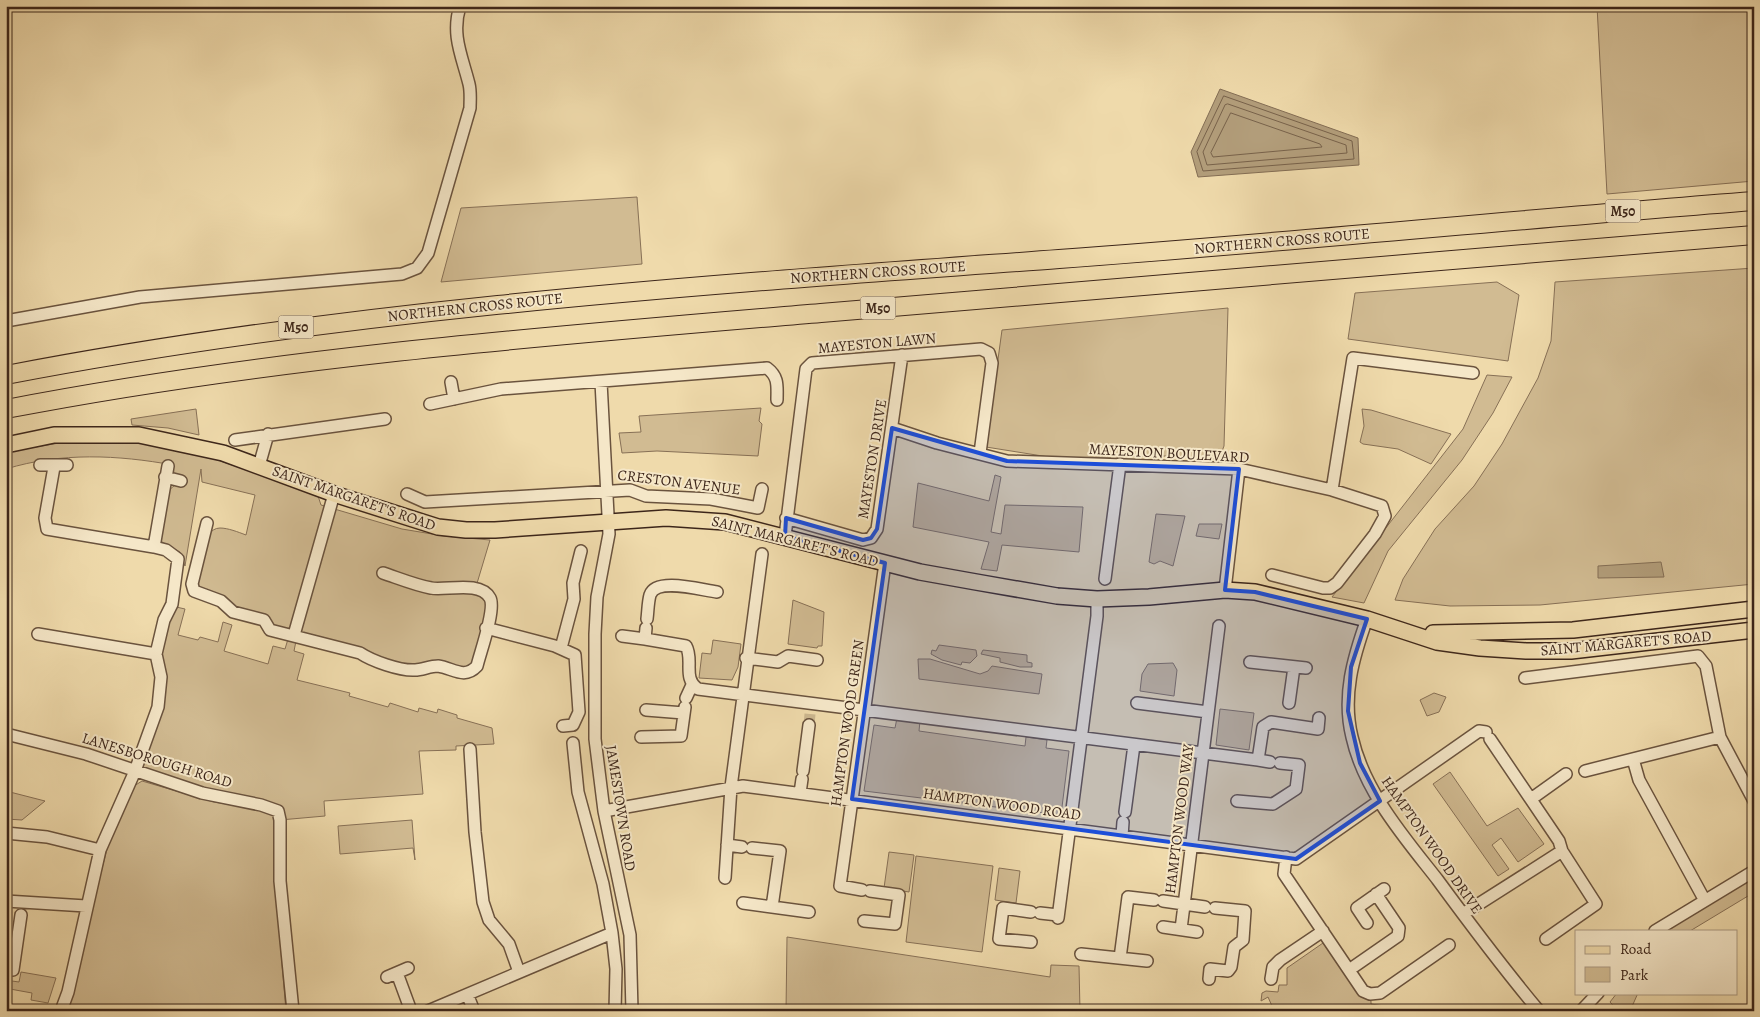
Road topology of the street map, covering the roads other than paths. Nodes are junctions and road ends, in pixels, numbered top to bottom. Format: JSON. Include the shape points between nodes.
{"nodes":[{"id":1,"x":460,"y":6,"type":"edge"},
{"id":2,"x":1754,"y":201,"type":"edge"},
{"id":3,"x":1754,"y":235,"type":"edge"},
{"id":4,"x":6,"y":320,"type":"edge"},
{"id":5,"x":902,"y":355,"type":"junction"},
{"id":6,"x":1473,"y":373,"type":"dead end"},
{"id":7,"x":6,"y":375,"type":"edge"},
{"id":8,"x":451,"y":382,"type":"dead end"},
{"id":9,"x":600,"y":382,"type":"junction"},
{"id":10,"x":454,"y":398,"type":"junction"},
{"id":11,"x":776,"y":400,"type":"dead end"},
{"id":12,"x":430,"y":404,"type":"dead end"},
{"id":13,"x":6,"y":409,"type":"edge"},
{"id":14,"x":385,"y":419,"type":"dead end"},
{"id":15,"x":892,"y":428,"type":"junction"},
{"id":16,"x":268,"y":434,"type":"junction"},
{"id":17,"x":235,"y":440,"type":"dead end"},
{"id":18,"x":6,"y":445,"type":"edge"},
{"id":19,"x":980,"y":453,"type":"junction"},
{"id":20,"x":1120,"y":464,"type":"junction"},
{"id":21,"x":40,"y":465,"type":"dead end"},
{"id":22,"x":67,"y":465,"type":"dead end"},
{"id":23,"x":259,"y":466,"type":"junction"},
{"id":24,"x":54,"y":467,"type":"junction"},
{"id":25,"x":1239,"y":470,"type":"junction"},
{"id":26,"x":180,"y":481,"type":"dead end"},
{"id":27,"x":762,"y":489,"type":"dead end"},
{"id":28,"x":607,"y":490,"type":"junction"},
{"id":29,"x":1332,"y":490,"type":"junction"},
{"id":30,"x":334,"y":494,"type":"junction"},
{"id":31,"x":407,"y":494,"type":"dead end"},
{"id":32,"x":786,"y":518,"type":"junction"},
{"id":33,"x":608,"y":521,"type":"junction"},
{"id":34,"x":207,"y":523,"type":"dead end"},
{"id":35,"x":110,"y":528,"type":"dead end"},
{"id":36,"x":785,"y":536,"type":"junction"},
{"id":37,"x":108,"y":540,"type":"junction"},
{"id":38,"x":154,"y":547,"type":"junction"},
{"id":39,"x":581,"y":551,"type":"dead end"},
{"id":40,"x":762,"y":554,"type":"dead end"},
{"id":41,"x":885,"y":563,"type":"junction"},
{"id":42,"x":382,"y":573,"type":"dead end"},
{"id":43,"x":1272,"y":575,"type":"dead end"},
{"id":44,"x":1105,"y":580,"type":"dead end"},
{"id":45,"x":1225,"y":590,"type":"junction"},
{"id":46,"x":717,"y":592,"type":"dead end"},
{"id":47,"x":1097,"y":599,"type":"junction"},
{"id":48,"x":1754,"y":609,"type":"edge"},
{"id":49,"x":1367,"y":619,"type":"junction"},
{"id":50,"x":1218,"y":626,"type":"dead end"},
{"id":51,"x":486,"y":628,"type":"junction"},
{"id":52,"x":646,"y":629,"type":"junction"},
{"id":53,"x":1562,"y":630,"type":"junction"},
{"id":54,"x":1754,"y":630,"type":"edge"},
{"id":55,"x":1411,"y":632,"type":"junction"},
{"id":56,"x":38,"y":634,"type":"dead end"},
{"id":57,"x":294,"y":635,"type":"junction"},
{"id":58,"x":622,"y":636,"type":"dead end"},
{"id":59,"x":561,"y":648,"type":"junction"},
{"id":60,"x":1564,"y":651,"type":"junction"},
{"id":61,"x":156,"y":654,"type":"junction"},
{"id":62,"x":746,"y":658,"type":"junction"},
{"id":63,"x":817,"y":660,"type":"dead end"},
{"id":64,"x":1250,"y":662,"type":"dead end"},
{"id":65,"x":1294,"y":667,"type":"junction"},
{"id":66,"x":1306,"y":668,"type":"dead end"},
{"id":67,"x":1525,"y":678,"type":"dead end"},
{"id":68,"x":692,"y":685,"type":"junction"},
{"id":69,"x":742,"y":694,"type":"junction"},
{"id":70,"x":1137,"y":703,"type":"dead end"},
{"id":71,"x":685,"y":706,"type":"junction"},
{"id":72,"x":864,"y":709,"type":"junction"},
{"id":73,"x":646,"y":710,"type":"dead end"},
{"id":74,"x":1208,"y":712,"type":"junction"},
{"id":75,"x":1287,"y":713,"type":"junction"},
{"id":76,"x":810,"y":714,"type":"junction"},
{"id":77,"x":1319,"y":718,"type":"dead end"},
{"id":78,"x":563,"y":726,"type":"dead end"},
{"id":79,"x":6,"y":734,"type":"edge"},
{"id":80,"x":641,"y":737,"type":"dead end"},
{"id":81,"x":1720,"y":737,"type":"junction"},
{"id":82,"x":1080,"y":738,"type":"junction"},
{"id":83,"x":1134,"y":745,"type":"junction"},
{"id":84,"x":470,"y":749,"type":"dead end"},
{"id":85,"x":578,"y":749,"type":"dead end"},
{"id":86,"x":1202,"y":754,"type":"junction"},
{"id":87,"x":1633,"y":759,"type":"junction"},
{"id":88,"x":1258,"y":760,"type":"junction"},
{"id":89,"x":135,"y":771,"type":"junction"},
{"id":90,"x":1585,"y":771,"type":"dead end"},
{"id":91,"x":1566,"y":774,"type":"dead end"},
{"id":92,"x":730,"y":787,"type":"junction"},
{"id":93,"x":800,"y":793,"type":"junction"},
{"id":94,"x":852,"y":799,"type":"junction"},
{"id":95,"x":1531,"y":799,"type":"junction"},
{"id":96,"x":1237,"y":800,"type":"dead end"},
{"id":97,"x":1380,"y":801,"type":"junction"},
{"id":98,"x":1754,"y":801,"type":"edge"},
{"id":99,"x":604,"y":811,"type":"junction"},
{"id":100,"x":1069,"y":829,"type":"junction"},
{"id":101,"x":6,"y":834,"type":"edge"},
{"id":102,"x":1122,"y":836,"type":"junction"},
{"id":103,"x":727,"y":845,"type":"junction"},
{"id":104,"x":1191,"y":845,"type":"junction"},
{"id":105,"x":100,"y":850,"type":"junction"},
{"id":106,"x":1562,"y":851,"type":"junction"},
{"id":107,"x":1286,"y":857,"type":"junction"},
{"id":108,"x":1754,"y":871,"type":"edge"},
{"id":109,"x":725,"y":878,"type":"dead end"},
{"id":110,"x":1704,"y":899,"type":"junction"},
{"id":111,"x":6,"y":901,"type":"edge"},
{"id":112,"x":743,"y":903,"type":"dead end"},
{"id":113,"x":1184,"y":904,"type":"junction"},
{"id":114,"x":86,"y":906,"type":"junction"},
{"id":115,"x":772,"y":907,"type":"junction"},
{"id":116,"x":809,"y":912,"type":"dead end"},
{"id":117,"x":1463,"y":914,"type":"junction"},
{"id":118,"x":21,"y":915,"type":"dead end"},
{"id":119,"x":864,"y":921,"type":"dead end"},
{"id":120,"x":1367,"y":923,"type":"dead end"},
{"id":121,"x":1163,"y":927,"type":"dead end"},
{"id":122,"x":1181,"y":930,"type":"junction"},
{"id":123,"x":1657,"y":930,"type":"edge"},
{"id":124,"x":1323,"y":931,"type":"junction"},
{"id":125,"x":1196,"y":932,"type":"dead end"},
{"id":126,"x":612,"y":933,"type":"junction"},
{"id":127,"x":1546,"y":939,"type":"dead end"},
{"id":128,"x":1031,"y":942,"type":"dead end"},
{"id":129,"x":1449,"y":945,"type":"dead end"},
{"id":130,"x":1081,"y":954,"type":"dead end"},
{"id":131,"x":1120,"y":958,"type":"junction"},
{"id":132,"x":1147,"y":961,"type":"dead end"},
{"id":133,"x":6,"y":969,"type":"edge"},
{"id":134,"x":1349,"y":970,"type":"junction"},
{"id":135,"x":397,"y":972,"type":"dead end"},
{"id":136,"x":519,"y":972,"type":"junction"},
{"id":137,"x":1209,"y":979,"type":"dead end"},
{"id":138,"x":1271,"y":979,"type":"dead end"},
{"id":139,"x":1597,"y":994,"type":"edge"},
{"id":140,"x":468,"y":996,"type":"junction"},
{"id":141,"x":61,"y":1011,"type":"edge"},
{"id":142,"x":293,"y":1011,"type":"edge"},
{"id":143,"x":411,"y":1011,"type":"edge"},
{"id":144,"x":428,"y":1011,"type":"edge"},
{"id":145,"x":474,"y":1011,"type":"edge"},
{"id":146,"x":616,"y":1011,"type":"edge"},
{"id":147,"x":632,"y":1011,"type":"edge"},
{"id":148,"x":1539,"y":1011,"type":"edge"},
{"id":149,"x":1582,"y":1011,"type":"edge"}],
"edges":[{"from":1,"to":4,"type":"street","via":[[456,39],[469,86],[470,108],[428,253],[417,268],[402,274],[140,297]]},
{"from":2,"to":7,"type":"highway","name":"NORTHERN CROSS ROUTE","number":"M50","via":[[1188,249],[623,291],[311,325],[106,356]]},
{"from":3,"to":13,"type":"highway","number":"M50","via":[[628,329],[310,361],[110,389]]},
{"from":5,"to":15,"type":"street","name":"MAYESTON DRIVE"},
{"from":5,"to":19,"type":"street","name":"MAYESTON LAWN","via":[[981,349],[989,353],[992,363]]},
{"from":5,"to":32,"type":"street","name":"MAYESTON LAWN","via":[[812,363],[806,369]]},
{"from":6,"to":29,"type":"street","via":[[1353,358]]},
{"from":8,"to":10,"type":"street"},
{"from":9,"to":10,"type":"street","via":[[500,389]]},
{"from":9,"to":11,"type":"street","via":[[767,368],[775,374],[778,382]]},
{"from":9,"to":28,"type":"street","name":"JAMESTOWN ROAD"},
{"from":10,"to":12,"type":"street"},
{"from":14,"to":16,"type":"street"},
{"from":15,"to":19,"type":"street","name":"MAYESTON BOULEVARD","via":[[937,444]]},
{"from":15,"to":32,"type":"street","name":"MAYESTON DRIVE","via":[[877,529],[870,538],[863,540]]},
{"from":16,"to":17,"type":"street"},
{"from":16,"to":23,"type":"street"},
{"from":18,"to":23,"type":"main road","name":"SAINT MARGARET'S ROAD","via":[[54,435],[139,436],[194,446]]},
{"from":19,"to":20,"type":"street","name":"MAYESTON BOULEVARD","via":[[1007,461]]},
{"from":20,"to":25,"type":"street","name":"MAYESTON BOULEVARD"},
{"from":20,"to":44,"type":"street"},
{"from":21,"to":24,"type":"street"},
{"from":22,"to":24,"type":"street"},
{"from":23,"to":30,"type":"main road","name":"SAINT MARGARET'S ROAD"},
{"from":24,"to":37,"type":"street","via":[[45,518],[47,529]]},
{"from":25,"to":29,"type":"street","name":"MAYESTON BOULEVARD"},
{"from":25,"to":45,"type":"street"},
{"from":26,"to":38,"type":"street","via":[[166,472]]},
{"from":27,"to":28,"type":"street","name":"CRESTON AVENUE","via":[[758,508],[711,499],[646,496],[630,490]]},
{"from":28,"to":31,"type":"street","via":[[425,502]]},
{"from":28,"to":33,"type":"street","name":"JAMESTOWN ROAD"},
{"from":29,"to":43,"type":"street","name":"MAYESTON BOULEVARD","via":[[1382,506],[1385,516],[1375,534],[1330,588]]},
{"from":30,"to":33,"type":"main road","name":"SAINT MARGARET'S ROAD","via":[[419,522],[466,530]]},
{"from":30,"to":57,"type":"street"},
{"from":32,"to":36,"type":"street","name":"MAYESTON LAWN"},
{"from":33,"to":36,"type":"main road","name":"SAINT MARGARET'S ROAD","via":[[694,518]]},
{"from":33,"to":99,"type":"street","name":"JAMESTOWN ROAD","via":[[595,634],[595,739]]},
{"from":34,"to":57,"type":"street","via":[[192,584],[194,591],[200,596],[220,601],[233,612],[264,620],[270,630]]},
{"from":35,"to":37,"type":"street"},
{"from":36,"to":41,"type":"main road","name":"SAINT MARGARET'S ROAD"},
{"from":37,"to":38,"type":"street"},
{"from":38,"to":61,"type":"street","via":[[166,550],[178,559],[172,604],[164,620]]},
{"from":39,"to":59,"type":"street","via":[[573,583],[574,599]]},
{"from":40,"to":62,"type":"street"},
{"from":41,"to":47,"type":"main road","name":"SAINT MARGARET'S ROAD","via":[[1057,596]]},
{"from":41,"to":72,"type":"street","name":"HAMPTON WOOD GREEN"},
{"from":42,"to":51,"type":"street","via":[[433,589],[458,586],[484,592],[492,609]]},
{"from":45,"to":47,"type":"main road","name":"SAINT MARGARET'S ROAD"},
{"from":45,"to":49,"type":"main road","name":"SAINT MARGARET'S ROAD","via":[[1254,592]]},
{"from":46,"to":52,"type":"street","via":[[665,584],[656,587],[650,594]]},
{"from":47,"to":82,"type":"street"},
{"from":48,"to":53,"type":"main road","name":"SAINT MARGARET'S ROAD"},
{"from":49,"to":55,"type":"main road","name":"SAINT MARGARET'S ROAD"},
{"from":49,"to":97,"type":"street","name":"HAMPTON WOOD DRIVE","via":[[1351,667],[1348,711],[1360,763]]},
{"from":50,"to":74,"type":"street","name":"HAMPTON WOOD WAY"},
{"from":51,"to":57,"type":"street","via":[[477,666],[463,674],[437,666],[414,670],[370,660],[360,653]]},
{"from":51,"to":59,"type":"street"},
{"from":52,"to":58,"type":"street"},
{"from":52,"to":68,"type":"street","via":[[686,646],[691,654],[688,677]]},
{"from":53,"to":55,"type":"main road","name":"SAINT MARGARET'S ROAD"},
{"from":53,"to":60,"type":"main road"},
{"from":54,"to":60,"type":"main road","name":"SAINT MARGARET'S ROAD"},
{"from":55,"to":60,"type":"main road","name":"SAINT MARGARET'S ROAD","via":[[1437,642],[1480,648]]},
{"from":56,"to":61,"type":"street"},
{"from":59,"to":78,"type":"street","via":[[577,657],[579,712],[573,725]]},
{"from":61,"to":89,"type":"street","via":[[161,677],[158,707]]},
{"from":62,"to":63,"type":"street","via":[[778,662],[788,656]]},
{"from":62,"to":69,"type":"street"},
{"from":64,"to":65,"type":"street"},
{"from":65,"to":66,"type":"street"},
{"from":65,"to":75,"type":"street"},
{"from":67,"to":81,"type":"street","via":[[1698,656],[1706,666]]},
{"from":68,"to":69,"type":"street","via":[[698,689]]},
{"from":68,"to":71,"type":"street"},
{"from":69,"to":76,"type":"street"},
{"from":69,"to":92,"type":"street"},
{"from":70,"to":74,"type":"street"},
{"from":71,"to":73,"type":"street"},
{"from":71,"to":80,"type":"street","via":[[681,736]]},
{"from":72,"to":76,"type":"street"},
{"from":72,"to":82,"type":"street"},
{"from":72,"to":94,"type":"street","name":"HAMPTON WOOD GREEN"},
{"from":74,"to":86,"type":"street","name":"HAMPTON WOOD WAY"},
{"from":75,"to":77,"type":"street","via":[[1318,729]]},
{"from":75,"to":88,"type":"street","via":[[1263,727]]},
{"from":76,"to":93,"type":"street"},
{"from":79,"to":89,"type":"street","name":"LANESBOROUGH ROAD","via":[[86,754]]},
{"from":81,"to":87,"type":"street"},
{"from":81,"to":98,"type":"street"},
{"from":82,"to":83,"type":"street"},
{"from":82,"to":100,"type":"street"},
{"from":83,"to":86,"type":"street"},
{"from":83,"to":102,"type":"street"},
{"from":84,"to":136,"type":"street","via":[[483,902],[489,920],[509,944]]},
{"from":85,"to":126,"type":"street","via":[[578,792],[603,884]]},
{"from":86,"to":88,"type":"street"},
{"from":86,"to":104,"type":"street","name":"HAMPTON WOOD WAY"},
{"from":87,"to":90,"type":"street"},
{"from":87,"to":110,"type":"street","via":[[1639,780]]},
{"from":88,"to":96,"type":"street","via":[[1299,764],[1296,789],[1273,804]]},
{"from":89,"to":105,"type":"street"},
{"from":89,"to":142,"type":"street","name":"LANESBOROUGH ROAD","via":[[202,793],[278,811],[280,881]]},
{"from":91,"to":95,"type":"street"},
{"from":92,"to":93,"type":"street","name":"HAMPTON WOOD ROAD"},
{"from":92,"to":99,"type":"street","name":"HAMPTON WOOD ROAD"},
{"from":92,"to":103,"type":"street"},
{"from":93,"to":94,"type":"street","name":"HAMPTON WOOD ROAD"},
{"from":94,"to":100,"type":"street","name":"HAMPTON WOOD ROAD"},
{"from":94,"to":119,"type":"street","name":"HAMPTON WOOD GREEN","via":[[840,886],[900,895],[896,924]]},
{"from":95,"to":97,"type":"street","name":"HAMPTON WOOD ROAD","via":[[1488,736],[1479,731]]},
{"from":95,"to":106,"type":"street","via":[[1559,841]]},
{"from":97,"to":107,"type":"street","name":"HAMPTON WOOD ROAD","via":[[1296,859]]},
{"from":97,"to":117,"type":"street","name":"HAMPTON WOOD DRIVE"},
{"from":99,"to":147,"type":"street","name":"JAMESTOWN ROAD","via":[[630,935]]},
{"from":100,"to":102,"type":"street","name":"HAMPTON WOOD ROAD"},
{"from":100,"to":128,"type":"street","via":[[1058,916],[1003,908],[999,939]]},
{"from":101,"to":105,"type":"street","via":[[47,837]]},
{"from":102,"to":104,"type":"street","name":"HAMPTON WOOD ROAD"},
{"from":103,"to":109,"type":"street"},
{"from":103,"to":115,"type":"street","via":[[780,851]]},
{"from":104,"to":107,"type":"street","name":"HAMPTON WOOD ROAD"},
{"from":104,"to":113,"type":"street","name":"HAMPTON WOOD WAY"},
{"from":105,"to":114,"type":"street"},
{"from":106,"to":117,"type":"street"},
{"from":106,"to":127,"type":"street","via":[[1596,904]]},
{"from":107,"to":124,"type":"street","via":[[1284,874]]},
{"from":108,"to":110,"type":"street"},
{"from":110,"to":123,"type":"street"},
{"from":111,"to":114,"type":"street"},
{"from":112,"to":115,"type":"street"},
{"from":113,"to":122,"type":"street","name":"HAMPTON WOOD WAY"},
{"from":113,"to":131,"type":"street","via":[[1128,897]]},
{"from":113,"to":137,"type":"street","via":[[1245,911],[1243,940],[1234,948],[1232,967],[1228,971],[1210,969]]},
{"from":114,"to":141,"type":"street"},
{"from":115,"to":116,"type":"street"},
{"from":117,"to":148,"type":"street","name":"HAMPTON WOOD DRIVE"},
{"from":118,"to":133,"type":"street","via":[[13,970]]},
{"from":120,"to":134,"type":"street","via":[[1357,908],[1380,892],[1400,928],[1398,936],[1382,941]]},
{"from":121,"to":122,"type":"street"},
{"from":122,"to":125,"type":"street"},
{"from":124,"to":134,"type":"street"},
{"from":124,"to":138,"type":"street","via":[[1280,960],[1273,967]]},
{"from":126,"to":136,"type":"street"},
{"from":126,"to":146,"type":"street"},
{"from":129,"to":134,"type":"street","via":[[1380,993],[1363,991]]},
{"from":130,"to":131,"type":"street"},
{"from":131,"to":132,"type":"street"},
{"from":135,"to":143,"type":"street"},
{"from":136,"to":140,"type":"street"},
{"from":139,"to":149,"type":"street"},
{"from":140,"to":144,"type":"street"},
{"from":140,"to":145,"type":"street"}]}
